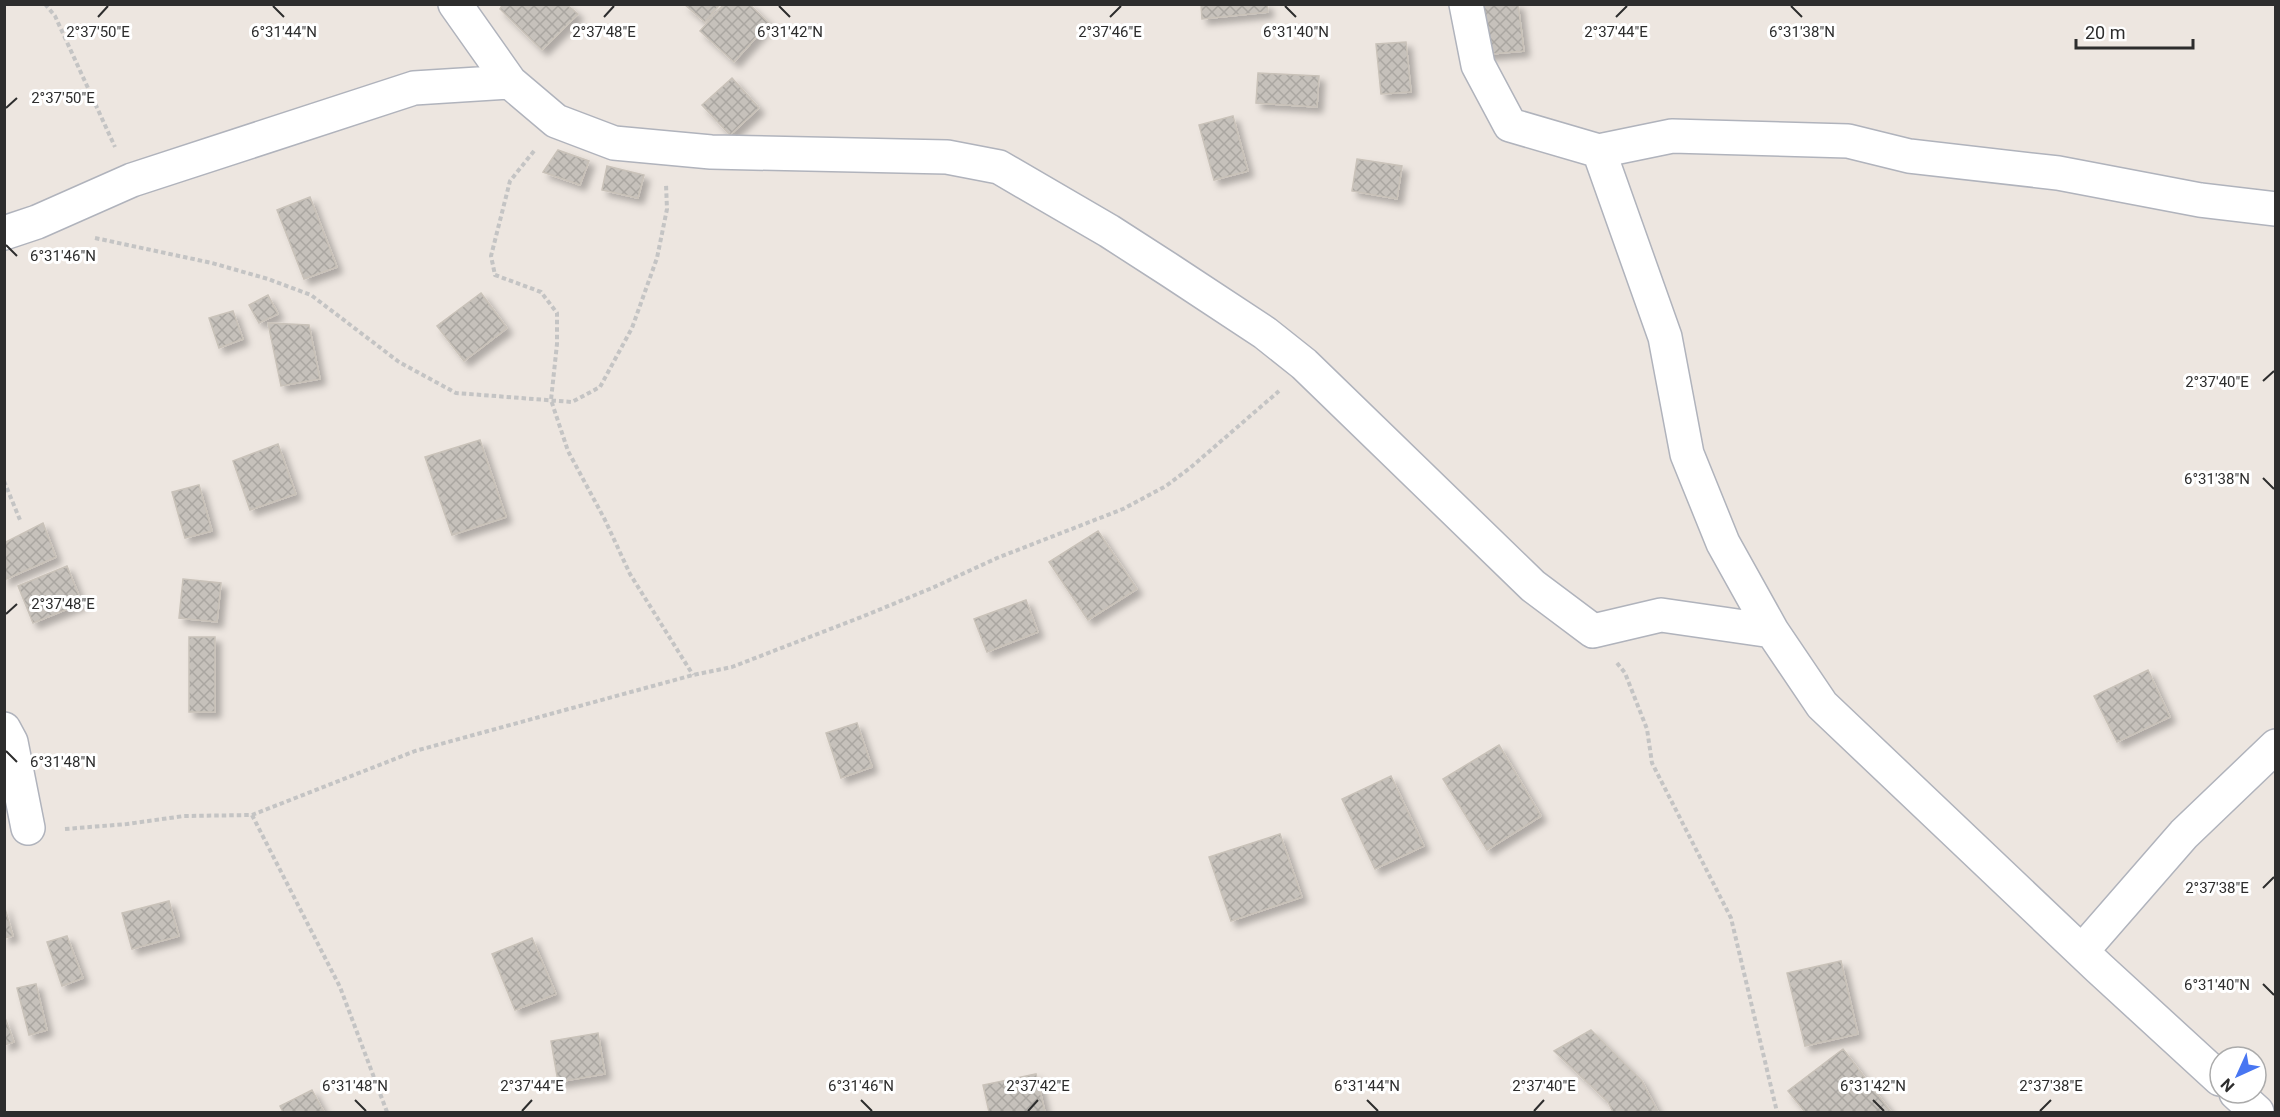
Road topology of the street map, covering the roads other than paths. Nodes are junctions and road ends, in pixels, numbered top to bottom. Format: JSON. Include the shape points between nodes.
{"nodes":[{"id":1,"x":455,"y":4,"type":"edge"},
{"id":2,"x":1466,"y":4,"type":"edge"},
{"id":3,"x":510,"y":82,"type":"junction"},
{"id":4,"x":1599,"y":151,"type":"junction"},
{"id":5,"x":2276,"y":208,"type":"edge"},
{"id":6,"x":4,"y":233,"type":"edge"},
{"id":7,"x":1772,"y":630,"type":"junction"},
{"id":8,"x":4,"y":729,"type":"edge"},
{"id":9,"x":2276,"y":746,"type":"edge"},
{"id":10,"x":28,"y":828,"type":"road end"},
{"id":11,"x":2082,"y":951,"type":"junction"},
{"id":12,"x":2208,"y":1068,"type":"edge"}],
"edges":[{"from":1,"to":3,"type":"street"},
{"from":2,"to":4,"type":"street","via":[[1478,65],[1510,125]]},
{"from":3,"to":6,"type":"street","via":[[414,88],[132,180]]},
{"from":3,"to":7,"type":"street","via":[[556,121],[614,143],[711,152],[947,157],[999,167],[1109,231],[1265,333],[1304,364],[1533,586],[1593,631],[1661,615]]},
{"from":4,"to":5,"type":"street","via":[[1672,136],[1848,141],[1909,156],[2058,173],[2200,200]]},
{"from":4,"to":7,"type":"street","via":[[1665,337],[1687,454],[1723,543]]},
{"from":7,"to":11,"type":"street","via":[[1822,705]]},
{"from":8,"to":10,"type":"street","via":[[11,742]]},
{"from":9,"to":11,"type":"street","via":[[2184,834]]},
{"from":11,"to":12,"type":"street"}]}
